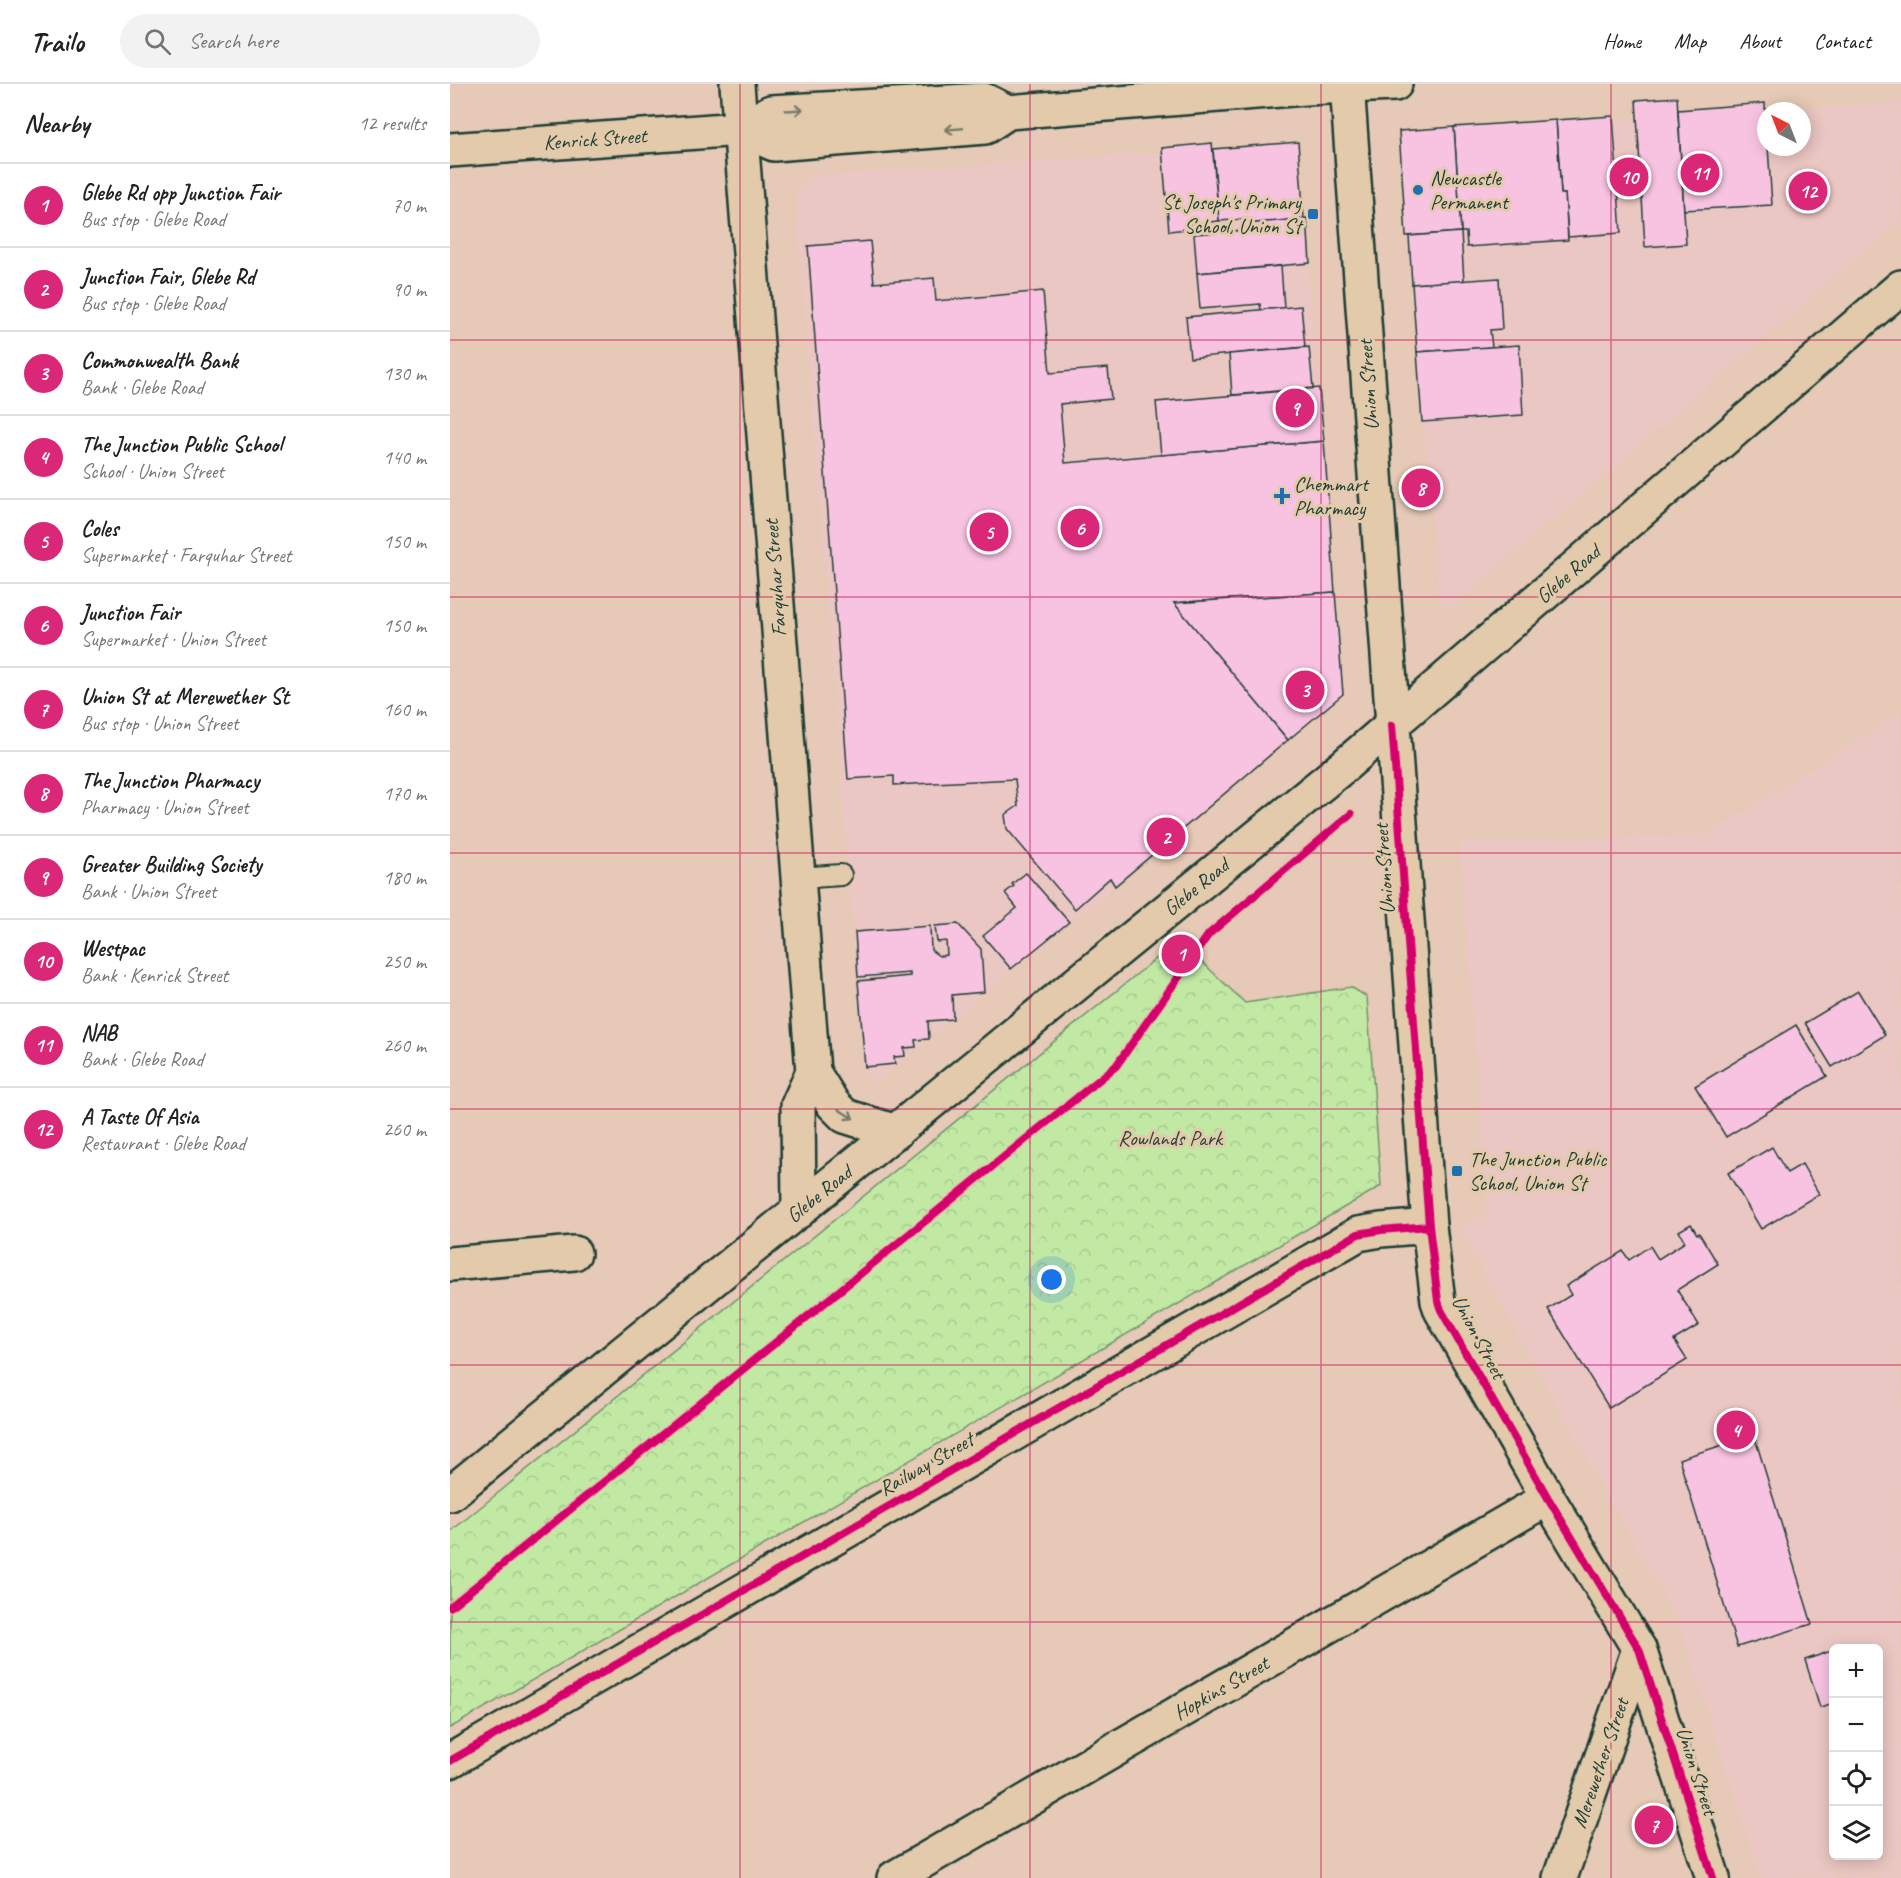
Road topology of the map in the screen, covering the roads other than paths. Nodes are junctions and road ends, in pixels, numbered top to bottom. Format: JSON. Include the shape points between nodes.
{"nodes":[{"id":1,"x":737,"y":84,"type":"edge"},
{"id":2,"x":1395,"y":84,"type":"edge"},
{"id":3,"x":1347,"y":85,"type":"edge"},
{"id":4,"x":740,"y":129,"type":"junction"},
{"id":5,"x":450,"y":150,"type":"edge"},
{"id":6,"x":1901,"y":287,"type":"edge"},
{"id":7,"x":1392,"y":726,"type":"junction"},
{"id":8,"x":841,"y":875,"type":"dead end"},
{"id":9,"x":798,"y":878,"type":"junction"},
{"id":10,"x":813,"y":1072,"type":"junction"},
{"id":11,"x":896,"y":1132,"type":"junction"},
{"id":12,"x":799,"y":1210,"type":"junction"},
{"id":13,"x":1429,"y":1226,"type":"junction"},
{"id":14,"x":574,"y":1253,"type":"dead end"},
{"id":15,"x":450,"y":1264,"type":"edge"},
{"id":16,"x":450,"y":1494,"type":"edge"},
{"id":17,"x":1548,"y":1497,"type":"junction"},
{"id":18,"x":1639,"y":1649,"type":"junction"},
{"id":19,"x":450,"y":1761,"type":"edge"},
{"id":20,"x":894,"y":1878,"type":"edge"},
{"id":21,"x":1560,"y":1878,"type":"edge"},
{"id":22,"x":1713,"y":1878,"type":"edge"}],
"edges":[{"from":1,"to":4,"type":"street","name":"Farquhar Street"},
{"from":2,"to":3,"type":"street","name":"Kenrick Street"},
{"from":3,"to":4,"type":"street","name":"Kenrick Street","via":[[1008,112],[985,127],[774,144]]},
{"from":3,"to":7,"type":"street","name":"Union Street"},
{"from":4,"to":5,"type":"street","name":"Kenrick Street"},
{"from":4,"to":9,"type":"street","name":"Farquhar Street"},
{"from":6,"to":7,"type":"street","name":"Glebe Road"},
{"from":7,"to":11,"type":"street","name":"Glebe Road"},
{"from":7,"to":13,"type":"street","name":"Union Street"},
{"from":8,"to":9,"type":"lane"},
{"from":9,"to":10,"type":"street","name":"Farquhar Street"},
{"from":10,"to":11,"type":"street","name":"Farquhar Street","one_way":true,"via":[[845,1116]]},
{"from":10,"to":12,"type":"street","name":"Farquhar Street","via":[[798,1105]]},
{"from":11,"to":12,"type":"street","name":"Glebe Road"},
{"from":12,"to":16,"type":"street","name":"Glebe Road"},
{"from":13,"to":17,"type":"street","name":"Union Street","via":[[1441,1310]]},
{"from":13,"to":19,"type":"street","name":"Railway Street","via":[[1358,1234]]},
{"from":14,"to":15,"type":"street"},
{"from":17,"to":18,"type":"street","name":"Union Street"},
{"from":17,"to":20,"type":"street","name":"Hopkins Street"},
{"from":18,"to":21,"type":"street","name":"Merewether Street"},
{"from":18,"to":22,"type":"street","name":"Union Street"}]}
